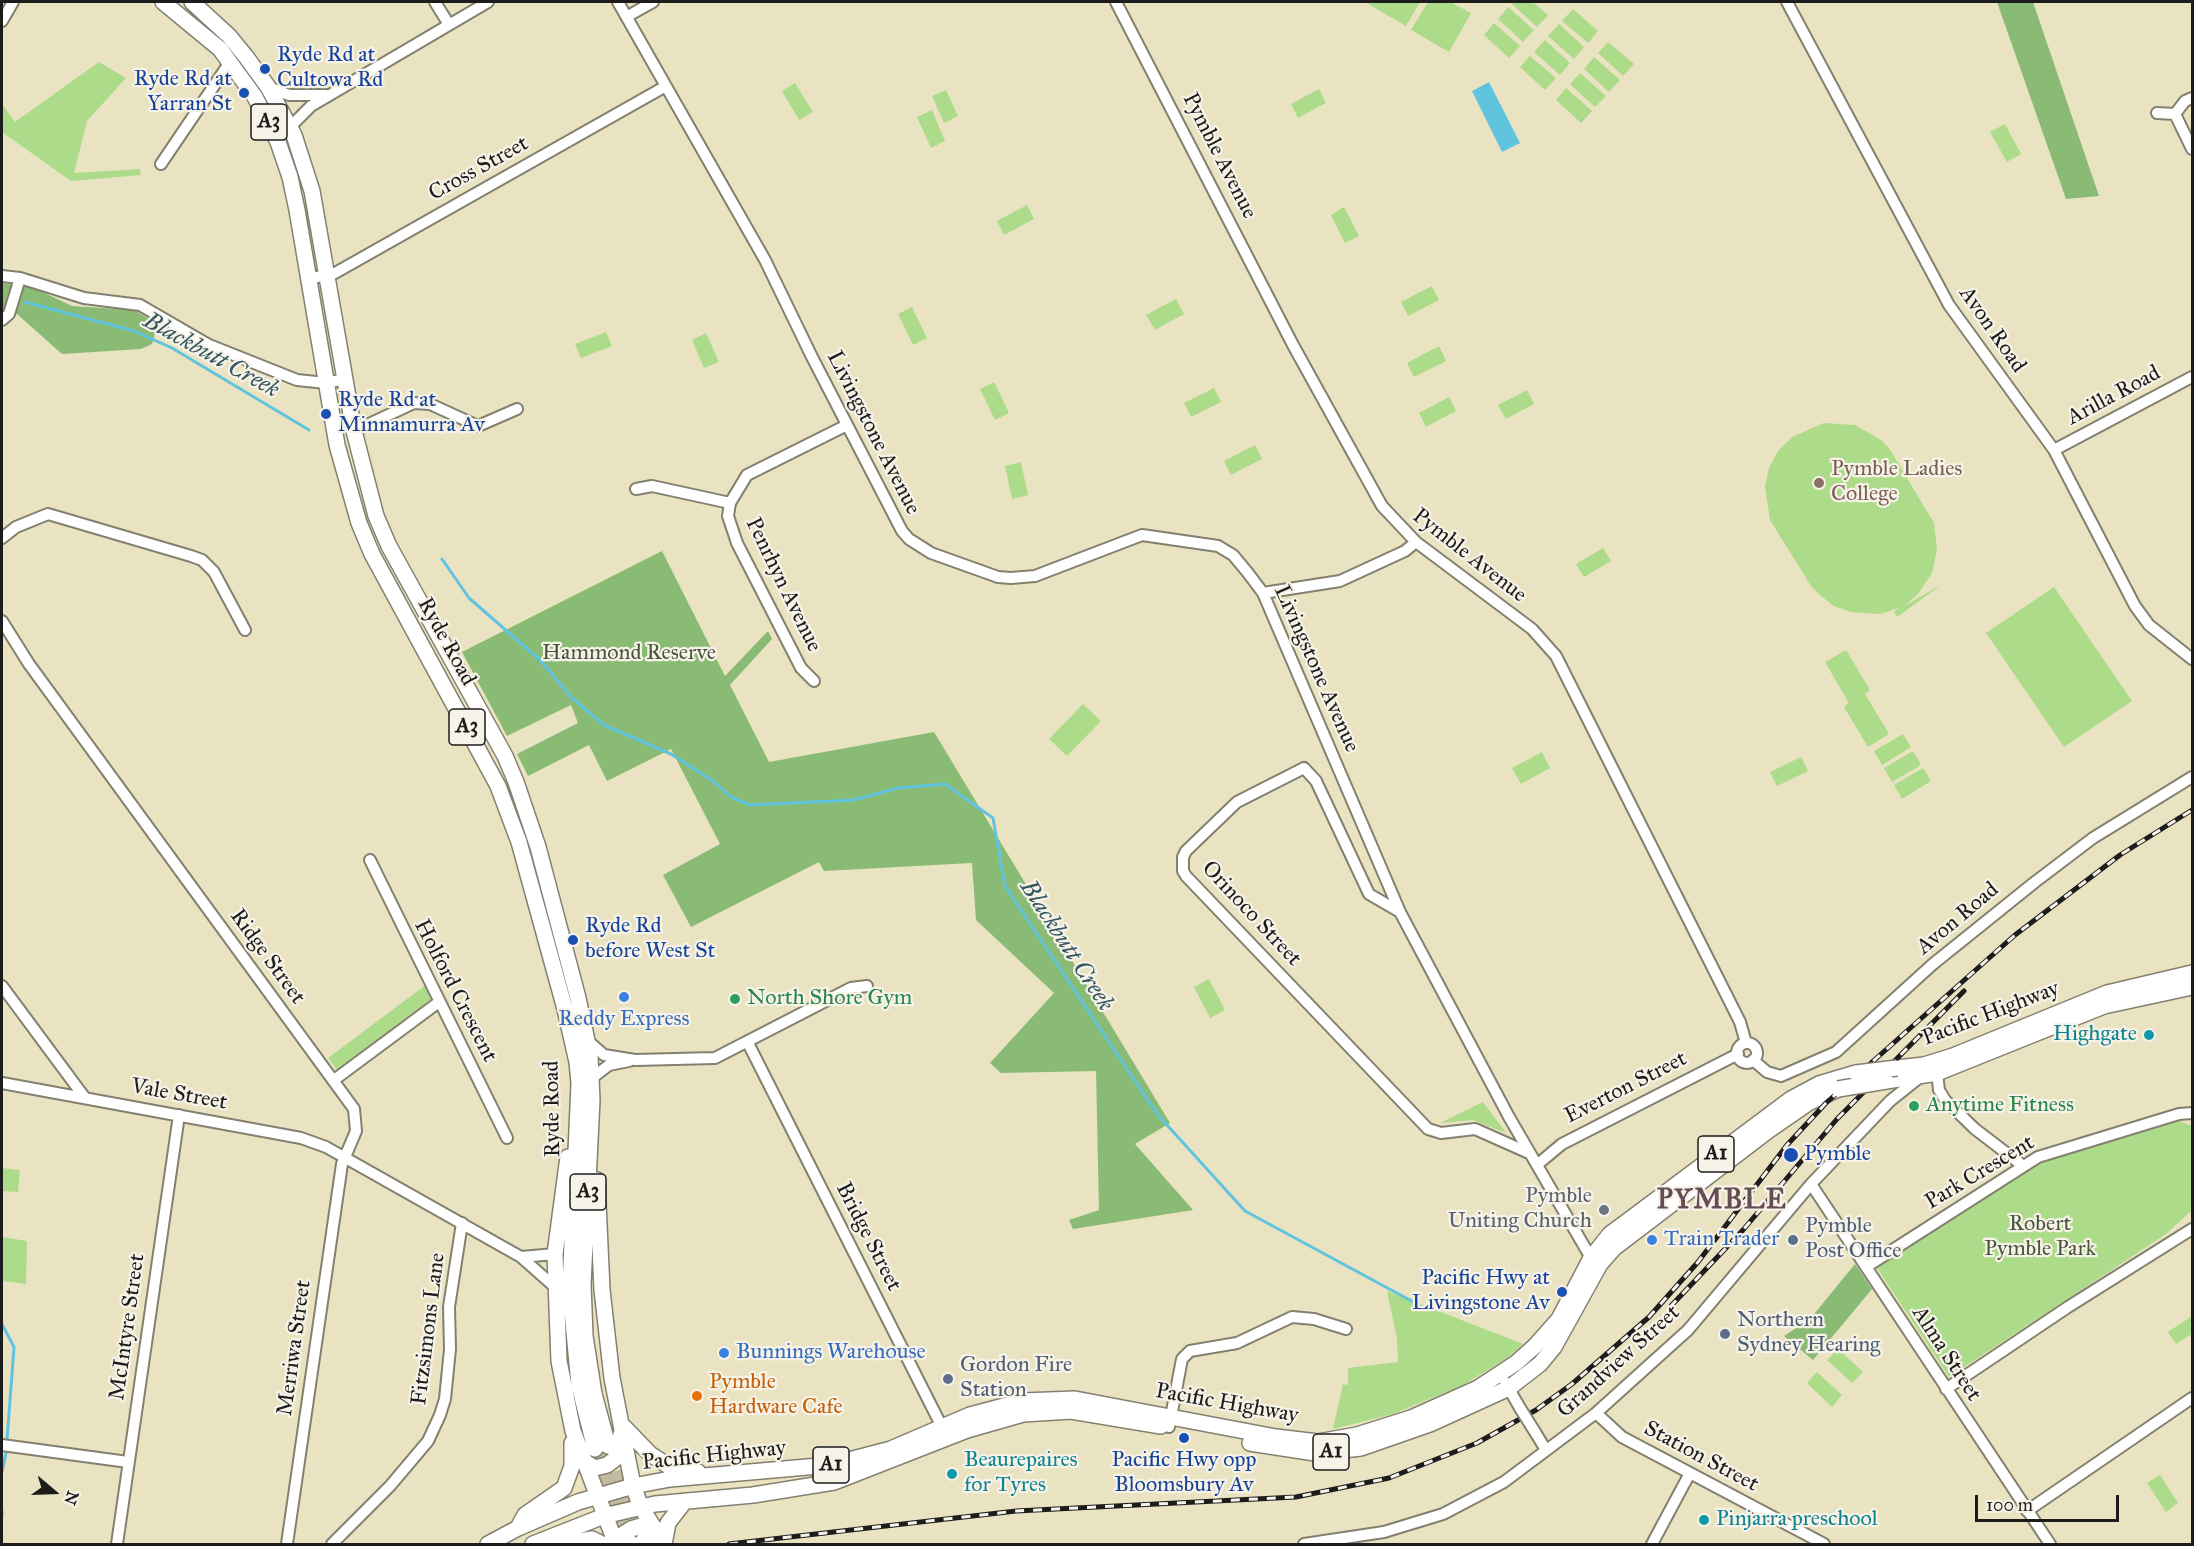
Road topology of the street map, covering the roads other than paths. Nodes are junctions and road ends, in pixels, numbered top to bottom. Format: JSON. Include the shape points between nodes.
{"nodes":[{"id":1,"x":12,"y":2,"type":"edge"},
{"id":2,"x":163,"y":2,"type":"edge"},
{"id":3,"x":192,"y":2,"type":"edge"},
{"id":4,"x":435,"y":2,"type":"edge"},
{"id":5,"x":488,"y":2,"type":"edge"},
{"id":6,"x":618,"y":2,"type":"edge"},
{"id":7,"x":653,"y":2,"type":"edge"},
{"id":8,"x":1116,"y":2,"type":"edge"},
{"id":9,"x":1787,"y":2,"type":"edge"},
{"id":10,"x":627,"y":16,"type":"junction"},
{"id":11,"x":2,"y":21,"type":"edge"},
{"id":12,"x":448,"y":24,"type":"junction"},
{"id":13,"x":230,"y":62,"type":"junction"},
{"id":14,"x":666,"y":86,"type":"junction"},
{"id":15,"x":268,"y":87,"type":"junction"},
{"id":16,"x":332,"y":94,"type":"junction"},
{"id":17,"x":2193,"y":98,"type":"edge"},
{"id":18,"x":2157,"y":113,"type":"dead end"},
{"id":19,"x":2175,"y":114,"type":"junction"},
{"id":20,"x":290,"y":127,"type":"junction"},
{"id":21,"x":2193,"y":148,"type":"edge"},
{"id":22,"x":161,"y":164,"type":"dead end"},
{"id":23,"x":2,"y":276,"type":"edge"},
{"id":24,"x":327,"y":277,"type":"junction"},
{"id":25,"x":20,"y":278,"type":"junction"},
{"id":26,"x":308,"y":279,"type":"junction"},
{"id":27,"x":2,"y":320,"type":"edge"},
{"id":28,"x":2193,"y":377,"type":"edge"},
{"id":29,"x":345,"y":379,"type":"junction"},
{"id":30,"x":326,"y":382,"type":"junction"},
{"id":31,"x":517,"y":409,"type":"dead end"},
{"id":32,"x":847,"y":424,"type":"junction"},
{"id":33,"x":354,"y":431,"type":"junction"},
{"id":34,"x":2054,"y":450,"type":"junction"},
{"id":35,"x":636,"y":489,"type":"dead end"},
{"id":36,"x":730,"y":503,"type":"junction"},
{"id":37,"x":2,"y":538,"type":"edge"},
{"id":38,"x":1416,"y":542,"type":"junction"},
{"id":39,"x":1263,"y":593,"type":"junction"},
{"id":40,"x":2,"y":621,"type":"edge"},
{"id":41,"x":245,"y":630,"type":"dead end"},
{"id":42,"x":2193,"y":659,"type":"edge"},
{"id":43,"x":814,"y":681,"type":"dead end"},
{"id":44,"x":2193,"y":777,"type":"edge"},
{"id":45,"x":370,"y":860,"type":"dead end"},
{"id":46,"x":1400,"y":912,"type":"junction"},
{"id":47,"x":2193,"y":973,"type":"edge"},
{"id":48,"x":2,"y":986,"type":"edge"},
{"id":49,"x":867,"y":986,"type":"dead end"},
{"id":50,"x":2193,"y":987,"type":"edge"},
{"id":51,"x":439,"y":1002,"type":"junction"},
{"id":52,"x":588,"y":1041,"type":"junction"},
{"id":53,"x":748,"y":1043,"type":"junction"},
{"id":54,"x":1746,"y":1043,"type":"junction"},
{"id":55,"x":1737,"y":1054,"type":"junction"},
{"id":56,"x":635,"y":1060,"type":"junction"},
{"id":57,"x":1752,"y":1060,"type":"junction"},
{"id":58,"x":1937,"y":1073,"type":"junction"},
{"id":59,"x":1920,"y":1076,"type":"junction"},
{"id":60,"x":334,"y":1080,"type":"junction"},
{"id":61,"x":585,"y":1080,"type":"junction"},
{"id":62,"x":1886,"y":1081,"type":"junction"},
{"id":63,"x":2,"y":1083,"type":"edge"},
{"id":64,"x":85,"y":1098,"type":"junction"},
{"id":65,"x":592,"y":1100,"type":"junction"},
{"id":66,"x":1890,"y":1101,"type":"junction"},
{"id":67,"x":2193,"y":1113,"type":"edge"},
{"id":68,"x":179,"y":1115,"type":"junction"},
{"id":69,"x":507,"y":1138,"type":"dead end"},
{"id":70,"x":1530,"y":1153,"type":"junction"},
{"id":71,"x":345,"y":1158,"type":"junction"},
{"id":72,"x":1538,"y":1164,"type":"junction"},
{"id":73,"x":2022,"y":1165,"type":"junction"},
{"id":74,"x":1810,"y":1184,"type":"junction"},
{"id":75,"x":462,"y":1223,"type":"junction"},
{"id":76,"x":2193,"y":1229,"type":"edge"},
{"id":77,"x":555,"y":1254,"type":"junction"},
{"id":78,"x":521,"y":1257,"type":"junction"},
{"id":79,"x":1595,"y":1261,"type":"junction"},
{"id":80,"x":1866,"y":1267,"type":"junction"},
{"id":81,"x":555,"y":1287,"type":"junction"},
{"id":82,"x":1346,"y":1329,"type":"dead end"},
{"id":83,"x":1500,"y":1374,"type":"junction"},
{"id":84,"x":1509,"y":1388,"type":"junction"},
{"id":85,"x":1946,"y":1389,"type":"junction"},
{"id":86,"x":2193,"y":1398,"type":"edge"},
{"id":87,"x":1596,"y":1413,"type":"junction"},
{"id":88,"x":1170,"y":1422,"type":"junction"},
{"id":89,"x":622,"y":1425,"type":"junction"},
{"id":90,"x":942,"y":1427,"type":"junction"},
{"id":91,"x":966,"y":1430,"type":"junction"},
{"id":92,"x":573,"y":1431,"type":"junction"},
{"id":93,"x":2,"y":1445,"type":"edge"},
{"id":94,"x":1546,"y":1450,"type":"junction"},
{"id":95,"x":583,"y":1461,"type":"junction"},
{"id":96,"x":128,"y":1462,"type":"junction"},
{"id":97,"x":1690,"y":1473,"type":"junction"},
{"id":98,"x":713,"y":1476,"type":"junction"},
{"id":99,"x":633,"y":1486,"type":"junction"},
{"id":100,"x":598,"y":1496,"type":"junction"},
{"id":101,"x":685,"y":1501,"type":"junction"},
{"id":102,"x":641,"y":1507,"type":"junction"},
{"id":103,"x":2027,"y":1511,"type":"junction"},
{"id":104,"x":604,"y":1516,"type":"junction"},
{"id":105,"x":518,"y":1528,"type":"junction"},
{"id":106,"x":635,"y":1541,"type":"edge"},
{"id":107,"x":1351,"y":1542,"type":"edge"},
{"id":108,"x":535,"y":1543,"type":"edge"},
{"id":109,"x":117,"y":1545,"type":"edge"},
{"id":110,"x":287,"y":1545,"type":"edge"},
{"id":111,"x":332,"y":1545,"type":"edge"},
{"id":112,"x":488,"y":1545,"type":"edge"},
{"id":113,"x":555,"y":1545,"type":"edge"},
{"id":114,"x":563,"y":1545,"type":"edge"},
{"id":115,"x":602,"y":1545,"type":"edge"},
{"id":116,"x":664,"y":1545,"type":"edge"},
{"id":117,"x":1304,"y":1545,"type":"edge"},
{"id":118,"x":1652,"y":1545,"type":"edge"},
{"id":119,"x":1824,"y":1545,"type":"edge"},
{"id":120,"x":2050,"y":1545,"type":"edge"}],
"edges":[{"from":1,"to":11,"type":"street"},
{"from":2,"to":13,"type":"highway","name":"Ryde Road","number":"A3","via":[[204,33]]},
{"from":3,"to":15,"type":"highway","name":"Ryde Road","number":"A3","via":[[229,36]]},
{"from":4,"to":12,"type":"street"},
{"from":5,"to":12,"type":"street"},
{"from":6,"to":10,"type":"street","name":"Livingstone Avenue"},
{"from":7,"to":10,"type":"street"},
{"from":8,"to":38,"type":"street","name":"Pymble Avenue","via":[[1293,345],[1382,506]]},
{"from":9,"to":34,"type":"street","name":"Avon Road","via":[[1949,305]]},
{"from":10,"to":14,"type":"street","name":"Livingstone Avenue"},
{"from":12,"to":16,"type":"street"},
{"from":13,"to":22,"type":"street"},
{"from":13,"to":26,"type":"highway","name":"Ryde Road","number":"A3","via":[[255,97],[285,161]]},
{"from":14,"to":24,"type":"street","name":"Cross Street"},
{"from":14,"to":32,"type":"street","name":"Livingstone Avenue","via":[[765,260]]},
{"from":15,"to":16,"type":"street","via":[[289,95]]},
{"from":15,"to":20,"type":"highway","name":"Ryde Road","number":"A3"},
{"from":16,"to":20,"type":"street","via":[[305,111]]},
{"from":17,"to":19,"type":"street"},
{"from":18,"to":19,"type":"street"},
{"from":19,"to":21,"type":"street"},
{"from":20,"to":24,"type":"highway","name":"Ryde Road","number":"A3","via":[[312,191]]},
{"from":23,"to":25,"type":"street"},
{"from":24,"to":26,"type":"street","name":"Cross Street"},
{"from":24,"to":29,"type":"highway","name":"Ryde Road","number":"A3"},
{"from":25,"to":27,"type":"street","via":[[9,314]]},
{"from":25,"to":30,"type":"street","via":[[84,298],[140,304],[209,345],[297,380]]},
{"from":26,"to":30,"type":"highway","name":"Ryde Road","number":"A3"},
{"from":28,"to":34,"type":"street","name":"Arilla Road"},
{"from":29,"to":30,"type":"street"},
{"from":29,"to":33,"type":"highway","name":"Ryde Road","number":"A3"},
{"from":30,"to":61,"type":"highway","name":"Ryde Road","number":"A3","via":[[345,480],[363,533],[498,786],[512,821]]},
{"from":31,"to":33,"type":"street","via":[[478,426],[430,404],[414,403]]},
{"from":32,"to":36,"type":"street","name":"Penrhyn Avenue","via":[[747,475]]},
{"from":32,"to":39,"type":"street","name":"Livingstone Avenue","via":[[902,531],[931,553],[998,577],[1024,578],[1134,537],[1160,536],[1225,549]]},
{"from":33,"to":52,"type":"highway","name":"Ryde Road","number":"A3","via":[[367,488],[389,546],[516,782],[538,847]]},
{"from":34,"to":42,"type":"street","name":"Avon Road","via":[[2135,606],[2149,625]]},
{"from":35,"to":36,"type":"street","via":[[652,486]]},
{"from":36,"to":43,"type":"street","name":"Penrhyn Avenue","via":[[728,516],[737,543],[801,668]]},
{"from":37,"to":41,"type":"street","via":[[16,527],[48,514],[202,560],[214,572]]},
{"from":38,"to":39,"type":"street","via":[[1340,581]]},
{"from":38,"to":54,"type":"street","name":"Pymble Avenue","via":[[1532,629],[1556,656],[1740,1022]]},
{"from":39,"to":46,"type":"street","name":"Livingstone Avenue"},
{"from":40,"to":60,"type":"street","name":"Ridge Street"},
{"from":44,"to":57,"type":"street","name":"Avon Road","via":[[2093,838],[2034,882],[1933,964],[1836,1052],[1781,1076],[1767,1072]]},
{"from":45,"to":51,"type":"street","name":"Holford Crescent"},
{"from":46,"to":70,"type":"street","name":"Livingstone Avenue"},
{"from":46,"to":70,"type":"street","name":"Orinoco Street","via":[[1369,894],[1316,781],[1304,768],[1237,802],[1184,857],[1186,876],[1428,1129],[1442,1133],[1475,1129]]},
{"from":47,"to":79,"type":"highway","name":"Pacific Highway","number":"A1","bridge":true,"via":[[2107,993],[1924,1065],[1856,1073],[1819,1084],[1777,1108],[1610,1234]]},
{"from":48,"to":64,"type":"street"},
{"from":49,"to":53,"type":"street","via":[[851,988]]},
{"from":50,"to":58,"type":"highway","name":"Pacific Highway","number":"A1","via":[[2104,1006]]},
{"from":51,"to":60,"type":"street"},
{"from":51,"to":69,"type":"street","name":"Holford Crescent"},
{"from":52,"to":56,"type":"street","via":[[604,1055]]},
{"from":52,"to":61,"type":"highway","name":"Ryde Road","number":"A3"},
{"from":53,"to":56,"type":"street","via":[[715,1058]]},
{"from":53,"to":90,"type":"street","name":"Bridge Street"},
{"from":54,"to":55,"type":"street","via":[[1738,1048]]},
{"from":54,"to":57,"type":"street","name":"Pymble Avenue","via":[[1756,1050]]},
{"from":55,"to":57,"type":"street","via":[[1743,1061]]},
{"from":55,"to":72,"type":"street","name":"Everton Street","via":[[1553,1149]]},
{"from":56,"to":61,"type":"street","via":[[609,1065]]},
{"from":58,"to":59,"type":"highway","name":"Pacific Highway","number":"A1"},
{"from":58,"to":73,"type":"street","via":[[1945,1100]]},
{"from":59,"to":62,"type":"highway","name":"Pacific Highway","number":"A1"},
{"from":59,"to":66,"type":"street","name":"Grandview Street"},
{"from":60,"to":71,"type":"street","name":"Ridge Street","via":[[354,1109],[356,1120],[356,1131]]},
{"from":61,"to":65,"type":"highway","name":"Ryde Road","number":"A3"},
{"from":61,"to":65,"type":"highway","name":"Ryde Road","number":"A3","via":[[570,1289],[579,1385],[601,1448],[585,1336],[583,1284]]},
{"from":61,"to":77,"type":"highway"},
{"from":62,"to":66,"type":"street"},
{"from":62,"to":79,"type":"highway","name":"Pacific Highway","number":"A1","bridge":true,"via":[[1838,1089],[1808,1103]]},
{"from":63,"to":64,"type":"street","name":"Vale Street"},
{"from":64,"to":68,"type":"street","name":"Vale Street"},
{"from":65,"to":89,"type":"highway","via":[[604,1325]]},
{"from":66,"to":74,"type":"street","name":"Grandview Street"},
{"from":67,"to":73,"type":"street","name":"Park Crescent","via":[[2179,1114]]},
{"from":68,"to":71,"type":"street","name":"Vale Street","via":[[301,1138]]},
{"from":68,"to":96,"type":"street","name":"McIntyre Street"},
{"from":70,"to":72,"type":"street","name":"Livingstone Avenue"},
{"from":71,"to":75,"type":"street"},
{"from":71,"to":110,"type":"street","name":"Merriwa Street"},
{"from":72,"to":79,"type":"street","name":"Livingstone Avenue"},
{"from":73,"to":80,"type":"street","name":"Park Crescent"},
{"from":74,"to":80,"type":"street","name":"Alma Street"},
{"from":74,"to":87,"type":"street","name":"Grandview Street","via":[[1688,1330]]},
{"from":75,"to":78,"type":"street"},
{"from":75,"to":111,"type":"street","name":"Fitzsimons Lane","via":[[449,1307],[450,1349],[440,1415],[428,1441]]},
{"from":76,"to":85,"type":"street"},
{"from":77,"to":78,"type":"street"},
{"from":77,"to":81,"type":"highway"},
{"from":78,"to":81,"type":"street"},
{"from":79,"to":83,"type":"highway","name":"Pacific Highway","number":"A1","via":[[1547,1334]]},
{"from":79,"to":84,"type":"highway","name":"Pacific Highway","number":"A1","via":[[1554,1347],[1540,1364]]},
{"from":80,"to":85,"type":"street","name":"Alma Street"},
{"from":81,"to":92,"type":"highway","via":[[559,1361]]},
{"from":82,"to":88,"type":"street","via":[[1292,1317],[1237,1343],[1190,1351],[1182,1359]]},
{"from":83,"to":84,"type":"street"},
{"from":83,"to":88,"type":"highway","name":"Pacific Highway","number":"A1","via":[[1412,1418],[1337,1440],[1293,1440]]},
{"from":84,"to":88,"type":"highway","name":"Pacific Highway","number":"A1","via":[[1389,1440],[1338,1452],[1296,1451]]},
{"from":84,"to":94,"type":"street","bridge":true},
{"from":85,"to":103,"type":"street","name":"Alma Street"},
{"from":86,"to":103,"type":"street"},
{"from":87,"to":94,"type":"street","name":"Grandview Street"},
{"from":87,"to":97,"type":"street","name":"Station Street","via":[[1622,1437]]},
{"from":88,"to":90,"type":"highway","name":"Pacific Highway","number":"A1","via":[[1098,1402],[1050,1398],[992,1408]]},
{"from":88,"to":91,"type":"highway","name":"Pacific Highway","number":"A1","via":[[1048,1411],[1000,1419]]},
{"from":89,"to":95,"type":"highway","via":[[615,1459],[595,1468]]},
{"from":89,"to":98,"type":"highway","via":[[640,1447],[670,1467]]},
{"from":89,"to":99,"type":"highway"},
{"from":90,"to":91,"type":"street"},
{"from":90,"to":98,"type":"highway","name":"Pacific Highway","number":"A1","via":[[891,1449],[830,1465]]},
{"from":91,"to":101,"type":"highway","name":"Pacific Highway","number":"A1","via":[[834,1482],[753,1496]]},
{"from":92,"to":95,"type":"highway"},
{"from":92,"to":105,"type":"highway","via":[[572,1466],[564,1488],[525,1515]]},
{"from":93,"to":96,"type":"street"},
{"from":94,"to":107,"type":"street","name":"Grandview Street","via":[[1504,1482],[1443,1514]]},
{"from":95,"to":100,"type":"highway"},
{"from":96,"to":109,"type":"street","name":"McIntyre Street"},
{"from":97,"to":118,"type":"street"},
{"from":97,"to":119,"type":"street","name":"Station Street"},
{"from":98,"to":99,"type":"highway","name":"Pacific Highway","number":"A1"},
{"from":99,"to":100,"type":"highway","name":"Pacific Highway","number":"A1"},
{"from":99,"to":102,"type":"highway"},
{"from":100,"to":104,"type":"highway"},
{"from":100,"to":105,"type":"highway","name":"Pacific Highway","number":"A1"},
{"from":101,"to":102,"type":"highway","name":"Pacific Highway","number":"A1"},
{"from":101,"to":116,"type":"highway","via":[[668,1523]]},
{"from":102,"to":104,"type":"highway","name":"Pacific Highway","number":"A1"},
{"from":102,"to":106,"type":"highway"},
{"from":103,"to":120,"type":"street","name":"Alma Street"},
{"from":104,"to":106,"type":"highway"},
{"from":104,"to":108,"type":"highway","name":"Pacific Highway","number":"A1"},
{"from":105,"to":112,"type":"highway","name":"Pacific Highway","number":"A1"},
{"from":106,"to":116,"type":"highway"},
{"from":107,"to":117,"type":"street","name":"Grandview Street"},
{"from":108,"to":113,"type":"highway"},
{"from":114,"to":115,"type":"highway","via":[[592,1539]]}]}
